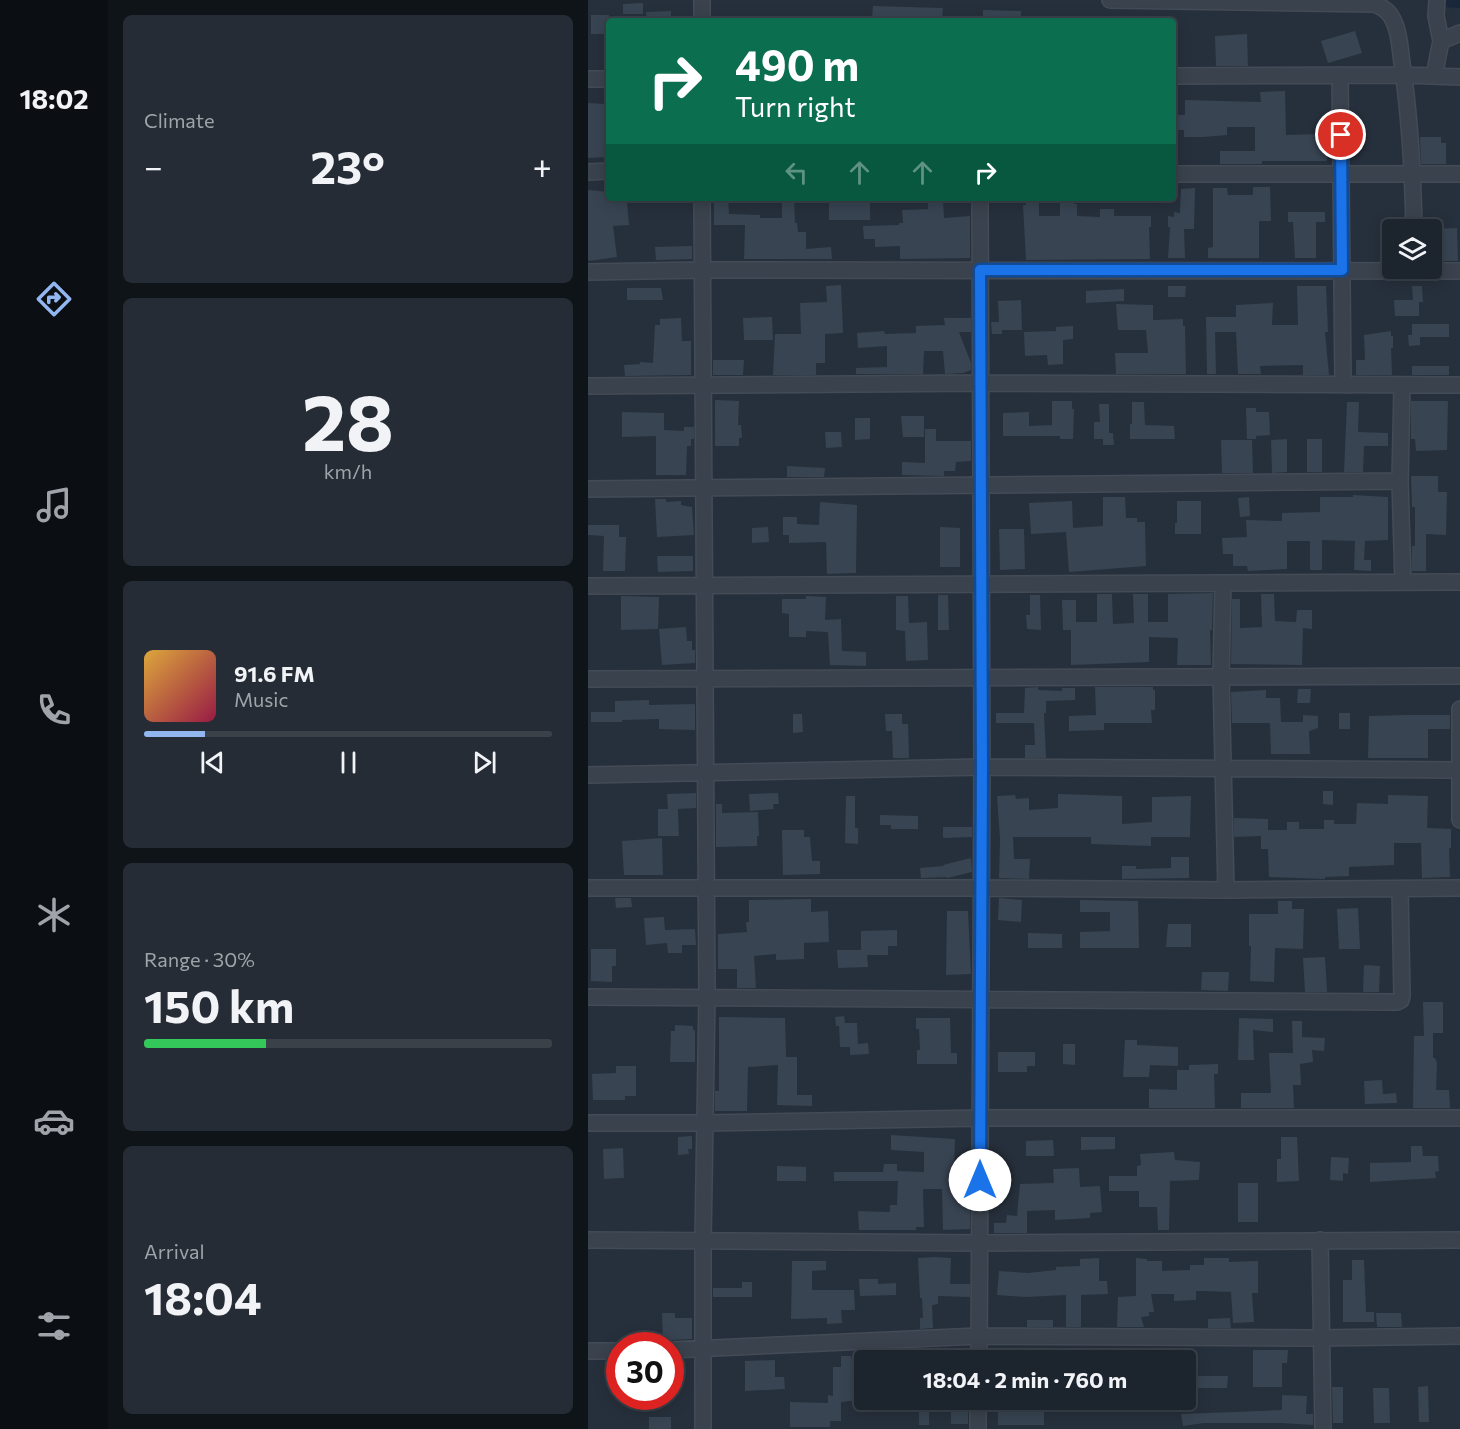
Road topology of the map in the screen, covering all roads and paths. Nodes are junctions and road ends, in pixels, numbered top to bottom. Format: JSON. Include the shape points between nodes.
{"nodes":[{"id":1,"x":702,"y":0,"type":"edge"},
{"id":2,"x":1110,"y":0,"type":"edge"},
{"id":3,"x":1437,"y":0,"type":"edge"},
{"id":4,"x":702,"y":18,"type":"edge"},
{"id":5,"x":1460,"y":33,"type":"edge"},
{"id":6,"x":1441,"y":41,"type":"junction"},
{"id":7,"x":1340,"y":75,"type":"junction"},
{"id":8,"x":1404,"y":75,"type":"junction"},
{"id":9,"x":1176,"y":76,"type":"edge"},
{"id":10,"x":1434,"y":76,"type":"junction"},
{"id":11,"x":1460,"y":77,"type":"edge"},
{"id":12,"x":588,"y":79,"type":"edge"},
{"id":13,"x":606,"y":79,"type":"edge"},
{"id":14,"x":606,"y":171,"type":"edge"},
{"id":15,"x":588,"y":172,"type":"edge"},
{"id":16,"x":1176,"y":174,"type":"edge"},
{"id":17,"x":1341,"y":174,"type":"junction"},
{"id":18,"x":1413,"y":174,"type":"junction"},
{"id":19,"x":1460,"y":174,"type":"edge"},
{"id":20,"x":702,"y":201,"type":"edge"},
{"id":21,"x":980,"y":201,"type":"edge"},
{"id":22,"x":1414,"y":219,"type":"edge"},
{"id":23,"x":703,"y":270,"type":"junction"},
{"id":24,"x":980,"y":270,"type":"junction"},
{"id":25,"x":1342,"y":270,"type":"junction"},
{"id":26,"x":1382,"y":270,"type":"edge"},
{"id":27,"x":1442,"y":271,"type":"edge"},
{"id":28,"x":1460,"y":271,"type":"edge"},
{"id":29,"x":588,"y":272,"type":"edge"},
{"id":30,"x":981,"y":383,"type":"junction"},
{"id":31,"x":1342,"y":385,"type":"junction"},
{"id":32,"x":1460,"y":385,"type":"edge"},
{"id":33,"x":588,"y":386,"type":"edge"},
{"id":34,"x":704,"y":386,"type":"junction"},
{"id":35,"x":1402,"y":387,"type":"junction"},
{"id":36,"x":1400,"y":481,"type":"junction"},
{"id":37,"x":982,"y":484,"type":"junction"},
{"id":38,"x":705,"y":488,"type":"junction"},
{"id":39,"x":588,"y":489,"type":"edge"},
{"id":40,"x":1403,"y":582,"type":"junction"},
{"id":41,"x":1460,"y":582,"type":"edge"},
{"id":42,"x":982,"y":583,"type":"junction"},
{"id":43,"x":1223,"y":583,"type":"junction"},
{"id":44,"x":588,"y":586,"type":"edge"},
{"id":45,"x":705,"y":586,"type":"junction"},
{"id":46,"x":1460,"y":676,"type":"edge"},
{"id":47,"x":982,"y":677,"type":"junction"},
{"id":48,"x":1221,"y":677,"type":"junction"},
{"id":49,"x":705,"y":678,"type":"junction"},
{"id":50,"x":588,"y":679,"type":"edge"},
{"id":51,"x":1460,"y":710,"type":"edge"},
{"id":52,"x":982,"y":767,"type":"junction"},
{"id":53,"x":1224,"y":769,"type":"junction"},
{"id":54,"x":1460,"y":770,"type":"edge"},
{"id":55,"x":707,"y":773,"type":"junction"},
{"id":56,"x":588,"y":775,"type":"edge"},
{"id":57,"x":1460,"y":820,"type":"edge"},
{"id":58,"x":588,"y":888,"type":"edge"},
{"id":59,"x":981,"y":888,"type":"junction"},
{"id":60,"x":1460,"y":888,"type":"edge"},
{"id":61,"x":707,"y":889,"type":"junction"},
{"id":62,"x":1400,"y":889,"type":"junction"},
{"id":63,"x":1226,"y":890,"type":"junction"},
{"id":64,"x":588,"y":997,"type":"edge"},
{"id":65,"x":708,"y":998,"type":"junction"},
{"id":66,"x":981,"y":999,"type":"junction"},
{"id":67,"x":980,"y":1118,"type":"junction"},
{"id":68,"x":1460,"y":1118,"type":"edge"},
{"id":69,"x":588,"y":1123,"type":"edge"},
{"id":70,"x":705,"y":1123,"type":"junction"},
{"id":71,"x":588,"y":1240,"type":"edge"},
{"id":72,"x":1320,"y":1240,"type":"junction"},
{"id":73,"x":1460,"y":1240,"type":"edge"},
{"id":74,"x":703,"y":1242,"type":"junction"},
{"id":75,"x":980,"y":1243,"type":"junction"},
{"id":76,"x":979,"y":1336,"type":"junction"},
{"id":77,"x":1460,"y":1336,"type":"edge"},
{"id":78,"x":1320,"y":1338,"type":"junction"},
{"id":79,"x":684,"y":1350,"type":"edge"},
{"id":80,"x":702,"y":1350,"type":"junction"},
{"id":81,"x":979,"y":1350,"type":"edge"},
{"id":82,"x":606,"y":1351,"type":"edge"},
{"id":83,"x":588,"y":1352,"type":"edge"},
{"id":84,"x":978,"y":1410,"type":"edge"},
{"id":85,"x":703,"y":1429,"type":"edge"},
{"id":86,"x":978,"y":1429,"type":"edge"},
{"id":87,"x":1323,"y":1429,"type":"edge"}],
"edges":[{"from":1,"to":4,"type":"street"},
{"from":2,"to":8,"type":"street","via":[[1375,4],[1391,15],[1396,25]]},
{"from":3,"to":6,"type":"street"},
{"from":5,"to":6,"type":"street"},
{"from":6,"to":10,"type":"street"},
{"from":7,"to":8,"type":"street"},
{"from":7,"to":9,"type":"street"},
{"from":7,"to":17,"type":"street"},
{"from":8,"to":10,"type":"street"},
{"from":8,"to":18,"type":"street"},
{"from":10,"to":11,"type":"street"},
{"from":12,"to":13,"type":"street"},
{"from":14,"to":15,"type":"street"},
{"from":16,"to":17,"type":"street"},
{"from":17,"to":18,"type":"street"},
{"from":17,"to":25,"type":"street"},
{"from":18,"to":19,"type":"street"},
{"from":18,"to":22,"type":"street"},
{"from":20,"to":23,"type":"street"},
{"from":21,"to":24,"type":"street"},
{"from":23,"to":24,"type":"street"},
{"from":23,"to":29,"type":"street"},
{"from":23,"to":34,"type":"street"},
{"from":24,"to":25,"type":"street"},
{"from":24,"to":30,"type":"street"},
{"from":25,"to":26,"type":"street"},
{"from":25,"to":31,"type":"street"},
{"from":27,"to":28,"type":"street"},
{"from":30,"to":31,"type":"street"},
{"from":30,"to":34,"type":"street"},
{"from":30,"to":37,"type":"street"},
{"from":31,"to":32,"type":"street"},
{"from":31,"to":35,"type":"street"},
{"from":32,"to":35,"type":"street"},
{"from":33,"to":34,"type":"street"},
{"from":34,"to":38,"type":"street"},
{"from":35,"to":36,"type":"street"},
{"from":36,"to":37,"type":"street"},
{"from":36,"to":40,"type":"street"},
{"from":37,"to":38,"type":"street"},
{"from":37,"to":42,"type":"street"},
{"from":38,"to":39,"type":"street"},
{"from":38,"to":45,"type":"street"},
{"from":40,"to":41,"type":"street"},
{"from":40,"to":43,"type":"street"},
{"from":42,"to":43,"type":"street"},
{"from":42,"to":45,"type":"street"},
{"from":42,"to":47,"type":"street"},
{"from":43,"to":48,"type":"street"},
{"from":44,"to":45,"type":"street"},
{"from":45,"to":49,"type":"street"},
{"from":46,"to":48,"type":"street"},
{"from":47,"to":48,"type":"street"},
{"from":47,"to":49,"type":"street"},
{"from":47,"to":52,"type":"street"},
{"from":48,"to":53,"type":"street"},
{"from":49,"to":50,"type":"street"},
{"from":49,"to":55,"type":"street"},
{"from":51,"to":54,"type":"street"},
{"from":52,"to":53,"type":"street"},
{"from":52,"to":55,"type":"street"},
{"from":52,"to":59,"type":"street"},
{"from":53,"to":54,"type":"street"},
{"from":53,"to":63,"type":"street"},
{"from":54,"to":57,"type":"street"},
{"from":55,"to":56,"type":"street"},
{"from":55,"to":61,"type":"street"},
{"from":58,"to":61,"type":"street"},
{"from":59,"to":61,"type":"street"},
{"from":59,"to":63,"type":"street"},
{"from":59,"to":66,"type":"street"},
{"from":60,"to":62,"type":"street"},
{"from":61,"to":65,"type":"street"},
{"from":62,"to":63,"type":"street"},
{"from":62,"to":66,"type":"street","via":[[1402,996],[1397,1002]]},
{"from":64,"to":65,"type":"street"},
{"from":65,"to":66,"type":"street"},
{"from":65,"to":70,"type":"street"},
{"from":66,"to":67,"type":"street"},
{"from":67,"to":68,"type":"street"},
{"from":67,"to":70,"type":"street"},
{"from":67,"to":75,"type":"street"},
{"from":69,"to":70,"type":"street"},
{"from":70,"to":74,"type":"street"},
{"from":71,"to":74,"type":"street"},
{"from":72,"to":73,"type":"street"},
{"from":72,"to":75,"type":"street"},
{"from":72,"to":78,"type":"street"},
{"from":74,"to":75,"type":"street"},
{"from":74,"to":80,"type":"street"},
{"from":75,"to":76,"type":"street"},
{"from":76,"to":78,"type":"street"},
{"from":76,"to":80,"type":"street"},
{"from":76,"to":81,"type":"street"},
{"from":77,"to":78,"type":"street"},
{"from":78,"to":87,"type":"street"},
{"from":79,"to":80,"type":"street"},
{"from":80,"to":85,"type":"street"},
{"from":82,"to":83,"type":"street"},
{"from":84,"to":86,"type":"street"}]}
